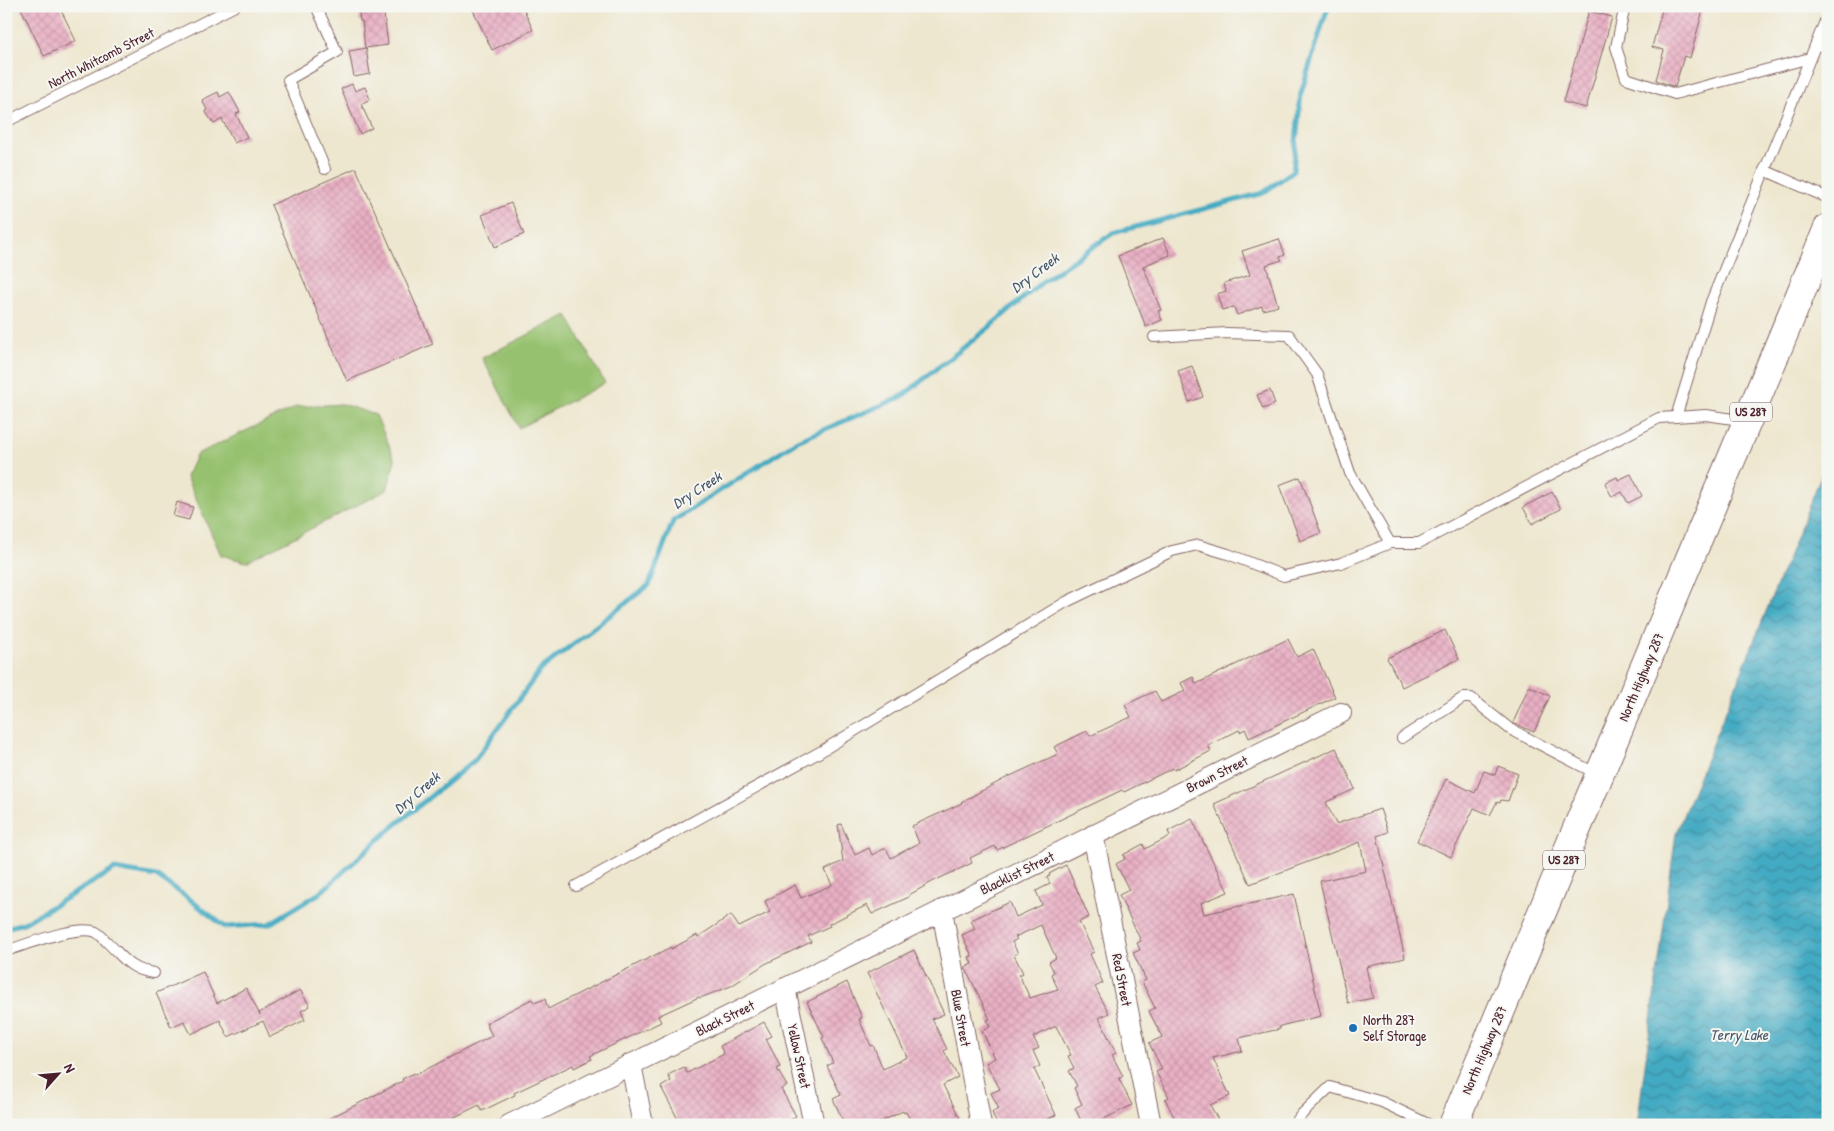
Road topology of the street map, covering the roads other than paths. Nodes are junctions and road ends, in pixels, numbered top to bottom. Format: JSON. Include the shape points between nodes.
{"nodes":[{"id":1,"x":235,"y":6,"type":"edge"},
{"id":2,"x":316,"y":6,"type":"edge"},
{"id":3,"x":1625,"y":6,"type":"edge"},
{"id":4,"x":1828,"y":14,"type":"edge"},
{"id":5,"x":1816,"y":44,"type":"junction"},
{"id":6,"x":1828,"y":49,"type":"edge"},
{"id":7,"x":1810,"y":58,"type":"junction"},
{"id":8,"x":6,"y":122,"type":"edge"},
{"id":9,"x":325,"y":169,"type":"dead end"},
{"id":10,"x":1764,"y":170,"type":"junction"},
{"id":11,"x":1828,"y":198,"type":"edge"},
{"id":12,"x":1828,"y":228,"type":"edge"},
{"id":13,"x":1154,"y":337,"type":"dead end"},
{"id":14,"x":1676,"y":417,"type":"junction"},
{"id":15,"x":1747,"y":421,"type":"junction"},
{"id":16,"x":1390,"y":543,"type":"junction"},
{"id":17,"x":1341,"y":713,"type":"dead end"},
{"id":18,"x":1402,"y":738,"type":"dead end"},
{"id":19,"x":1600,"y":775,"type":"junction"},
{"id":20,"x":1093,"y":835,"type":"junction"},
{"id":21,"x":576,"y":886,"type":"dead end"},
{"id":22,"x":942,"y":910,"type":"junction"},
{"id":23,"x":6,"y":951,"type":"edge"},
{"id":24,"x":154,"y":973,"type":"dead end"},
{"id":25,"x":785,"y":988,"type":"junction"},
{"id":26,"x":631,"y":1064,"type":"junction"},
{"id":27,"x":509,"y":1125,"type":"edge"},
{"id":28,"x":643,"y":1125,"type":"edge"},
{"id":29,"x":814,"y":1125,"type":"edge"},
{"id":30,"x":981,"y":1125,"type":"edge"},
{"id":31,"x":1151,"y":1125,"type":"edge"},
{"id":32,"x":1294,"y":1125,"type":"edge"},
{"id":33,"x":1430,"y":1125,"type":"edge"},
{"id":34,"x":1453,"y":1125,"type":"edge"}],
"edges":[{"from":1,"to":8,"type":"lane","name":"North Whitcomb Street"},
{"from":2,"to":9,"type":"lane","via":[[337,52],[288,80]]},
{"from":3,"to":7,"type":"lane","via":[[1616,47],[1626,78],[1675,94]]},
{"from":4,"to":5,"type":"lane"},
{"from":5,"to":6,"type":"lane"},
{"from":5,"to":7,"type":"lane"},
{"from":7,"to":10,"type":"lane"},
{"from":10,"to":11,"type":"lane"},
{"from":10,"to":14,"type":"lane","via":[[1711,302]]},
{"from":12,"to":15,"type":"highway","name":"North Highway 287","number":"US 287"},
{"from":13,"to":16,"type":"lane","via":[[1227,333],[1290,335],[1317,374],[1350,473]]},
{"from":14,"to":15,"type":"lane","via":[[1706,415]]},
{"from":14,"to":16,"type":"lane","via":[[1659,418],[1419,543]]},
{"from":15,"to":19,"type":"highway","name":"North Highway 287","number":"US 287"},
{"from":16,"to":21,"type":"lane","via":[[1340,563],[1284,576],[1198,545],[1172,551],[1066,602],[820,752]]},
{"from":17,"to":20,"type":"street","name":"Brown Street"},
{"from":18,"to":19,"type":"lane","via":[[1463,698],[1471,698],[1510,729]]},
{"from":19,"to":34,"type":"highway","name":"North Highway 287","number":"US 287"},
{"from":20,"to":22,"type":"street","name":"Blacklist Street"},
{"from":20,"to":31,"type":"street","name":"Red Street"},
{"from":22,"to":25,"type":"street","name":"Black Street"},
{"from":22,"to":30,"type":"street","name":"Blue Street"},
{"from":23,"to":24,"type":"lane","via":[[73,932],[96,932],[134,968]]},
{"from":25,"to":26,"type":"street","name":"Black Street"},
{"from":25,"to":29,"type":"street","name":"Yellow Street"},
{"from":26,"to":27,"type":"street","name":"Black Street"},
{"from":26,"to":28,"type":"street"},
{"from":32,"to":33,"type":"lane","via":[[1330,1087],[1382,1102]]}]}
